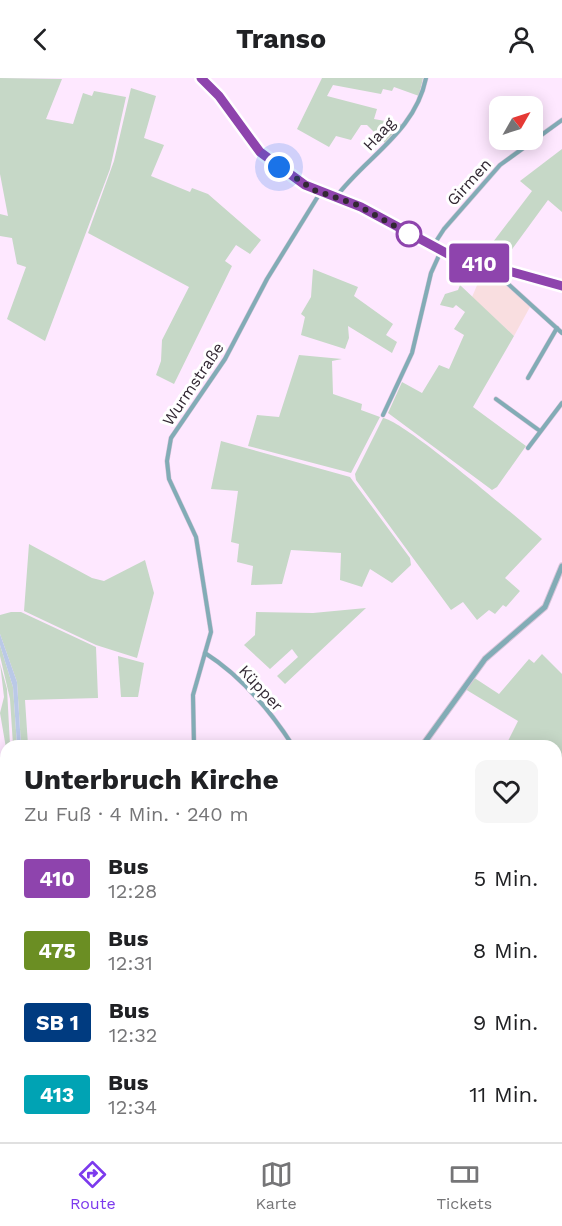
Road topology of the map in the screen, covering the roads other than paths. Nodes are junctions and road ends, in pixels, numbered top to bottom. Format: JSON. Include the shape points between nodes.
{"nodes":[{"id":1,"x":201,"y":78,"type":"edge"},
{"id":2,"x":426,"y":78,"type":"edge"},
{"id":3,"x":562,"y":120,"type":"edge"},
{"id":4,"x":320,"y":192,"type":"junction"},
{"id":5,"x":335,"y":198,"type":"junction"},
{"id":6,"x":433,"y":247,"type":"junction"},
{"id":7,"x":441,"y":251,"type":"junction"},
{"id":8,"x":496,"y":267,"type":"junction"},
{"id":9,"x":562,"y":286,"type":"edge"},
{"id":10,"x":557,"y":328,"type":"junction"},
{"id":11,"x":562,"y":333,"type":"edge"},
{"id":12,"x":528,"y":378,"type":"dead end"},
{"id":13,"x":496,"y":399,"type":"dead end"},
{"id":14,"x":562,"y":403,"type":"edge"},
{"id":15,"x":383,"y":415,"type":"dead end"},
{"id":16,"x":540,"y":431,"type":"junction"},
{"id":17,"x":528,"y":448,"type":"dead end"},
{"id":18,"x":562,"y":566,"type":"edge"},
{"id":19,"x":205,"y":653,"type":"junction"},
{"id":20,"x":194,"y":740,"type":"edge"},
{"id":21,"x":288,"y":740,"type":"edge"},
{"id":22,"x":426,"y":740,"type":"edge"}],
"edges":[{"from":1,"to":4,"type":"main road","via":[[264,156]]},
{"from":2,"to":5,"type":"street","name":"Haag","via":[[420,102],[400,132]]},
{"from":3,"to":6,"type":"street","name":"Girmen","via":[[500,165]]},
{"from":4,"to":5,"type":"main road"},
{"from":4,"to":19,"type":"street","name":"Wurmstraße","via":[[267,279],[225,359],[171,438],[169,479],[196,537],[208,605],[211,632]]},
{"from":5,"to":6,"type":"main road","via":[[361,207]]},
{"from":6,"to":7,"type":"main road"},
{"from":7,"to":8,"type":"main road"},
{"from":7,"to":15,"type":"street","via":[[431,273],[412,353]]},
{"from":8,"to":9,"type":"main road"},
{"from":8,"to":10,"type":"street","via":[[495,272]]},
{"from":10,"to":11,"type":"street"},
{"from":10,"to":12,"type":"street"},
{"from":13,"to":16,"type":"street"},
{"from":14,"to":16,"type":"street"},
{"from":16,"to":17,"type":"street"},
{"from":18,"to":22,"type":"street","via":[[545,607],[485,659]]},
{"from":19,"to":20,"type":"street","name":"Wurmstraße","via":[[193,695]]},
{"from":19,"to":21,"type":"street","name":"Küpper","via":[[249,690]]}]}
